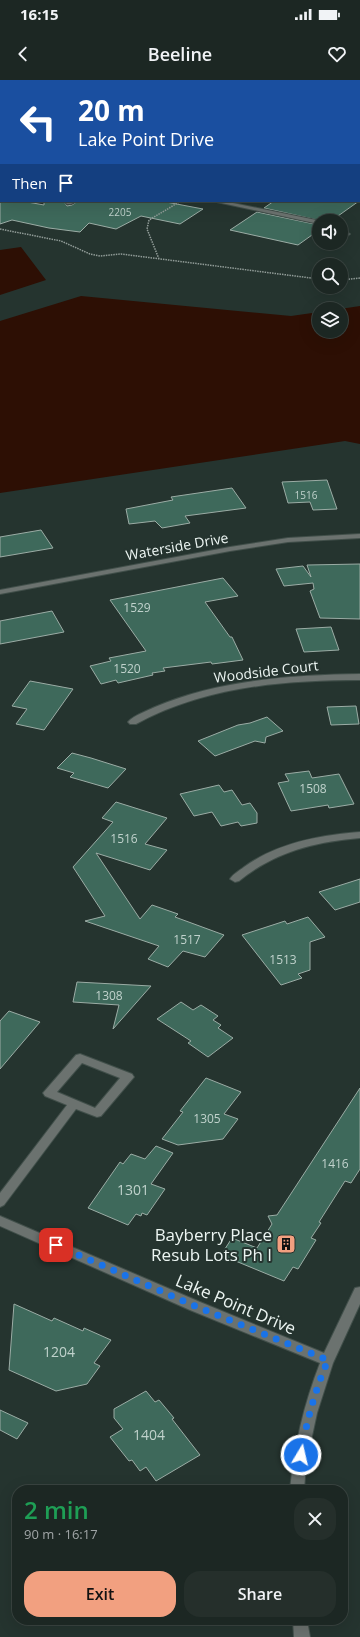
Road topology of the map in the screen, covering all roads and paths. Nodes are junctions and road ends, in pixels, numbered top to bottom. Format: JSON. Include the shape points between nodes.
{"nodes":[{"id":1,"x":179,"y":202,"type":"edge"},
{"id":2,"x":220,"y":202,"type":"edge"},
{"id":3,"x":312,"y":221,"type":"edge"},
{"id":4,"x":0,"y":229,"type":"edge"},
{"id":5,"x":160,"y":259,"type":"junction"},
{"id":6,"x":312,"y":278,"type":"edge"},
{"id":7,"x":360,"y":278,"type":"edge"},
{"id":8,"x":348,"y":279,"type":"edge"},
{"id":9,"x":360,"y":536,"type":"edge"},
{"id":10,"x":0,"y":592,"type":"edge"},
{"id":11,"x":360,"y":677,"type":"edge"},
{"id":12,"x":133,"y":722,"type":"dead end"},
{"id":13,"x":360,"y":835,"type":"edge"},
{"id":14,"x":235,"y":879,"type":"dead end"},
{"id":15,"x":74,"y":1104,"type":"junction"},
{"id":16,"x":0,"y":1202,"type":"edge"},
{"id":17,"x":0,"y":1221,"type":"edge"},
{"id":18,"x":360,"y":1292,"type":"edge"},
{"id":19,"x":328,"y":1360,"type":"junction"},
{"id":20,"x":298,"y":1485,"type":"edge"},
{"id":21,"x":301,"y":1625,"type":"edge"},
{"id":22,"x":302,"y":1637,"type":"edge"}],
"edges":[{"from":1,"to":5,"type":"path","via":[[149,220],[147,228]]},
{"from":2,"to":3,"type":"street"},
{"from":4,"to":5,"type":"path","via":[[61,241],[100,256],[121,254]]},
{"from":5,"to":6,"type":"path"},
{"from":7,"to":8,"type":"path"},
{"from":9,"to":10,"type":"street","name":"Waterside Drive","via":[[288,540],[230,549]]},
{"from":11,"to":12,"type":"street","name":"Woodside Court","via":[[270,682],[224,689],[170,703]]},
{"from":13,"to":14,"type":"street","via":[[293,847],[267,857]]},
{"from":15,"to":15,"type":"street","via":[[97,1113],[128,1076],[80,1058],[49,1093]]},
{"from":15,"to":16,"type":"street"},
{"from":17,"to":19,"type":"street","name":"Lake Point Drive","via":[[195,1306]]},
{"from":18,"to":19,"type":"street","via":[[342,1324]]},
{"from":19,"to":20,"type":"street","via":[[305,1431]]},
{"from":21,"to":22,"type":"street"}]}
